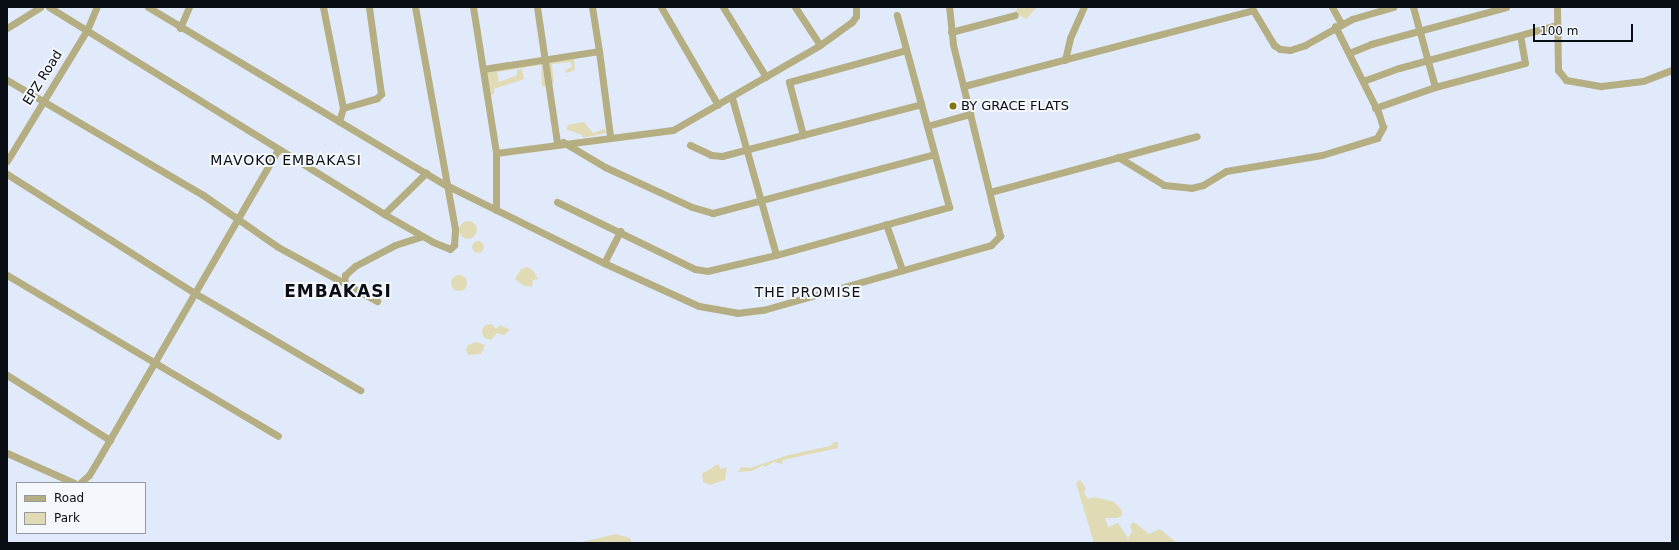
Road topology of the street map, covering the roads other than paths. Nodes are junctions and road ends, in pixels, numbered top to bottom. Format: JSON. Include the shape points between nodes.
{"nodes":[{"id":1,"x":40,"y":7,"type":"edge"},
{"id":2,"x":49,"y":7,"type":"edge"},
{"id":3,"x":97,"y":7,"type":"edge"},
{"id":4,"x":148,"y":7,"type":"edge"},
{"id":5,"x":189,"y":7,"type":"edge"},
{"id":6,"x":323,"y":7,"type":"edge"},
{"id":7,"x":369,"y":7,"type":"edge"},
{"id":8,"x":415,"y":7,"type":"edge"},
{"id":9,"x":473,"y":7,"type":"edge"},
{"id":10,"x":537,"y":7,"type":"edge"},
{"id":11,"x":592,"y":7,"type":"edge"},
{"id":12,"x":661,"y":7,"type":"edge"},
{"id":13,"x":723,"y":7,"type":"edge"},
{"id":14,"x":795,"y":7,"type":"edge"},
{"id":15,"x":856,"y":7,"type":"edge"},
{"id":16,"x":950,"y":7,"type":"edge"},
{"id":17,"x":1084,"y":7,"type":"edge"},
{"id":18,"x":1332,"y":7,"type":"edge"},
{"id":19,"x":1392,"y":7,"type":"edge"},
{"id":20,"x":1413,"y":7,"type":"edge"},
{"id":21,"x":1506,"y":7,"type":"edge"},
{"id":22,"x":1557,"y":7,"type":"edge"},
{"id":23,"x":1252,"y":8,"type":"edge"},
{"id":24,"x":897,"y":15,"type":"dead end"},
{"id":25,"x":1015,"y":15,"type":"dead end"},
{"id":26,"x":1338,"y":25,"type":"junction"},
{"id":27,"x":1558,"y":25,"type":"junction"},
{"id":28,"x":7,"y":28,"type":"edge"},
{"id":29,"x":180,"y":28,"type":"junction"},
{"id":30,"x":87,"y":30,"type":"junction"},
{"id":31,"x":1419,"y":31,"type":"junction"},
{"id":32,"x":951,"y":32,"type":"junction"},
{"id":33,"x":1520,"y":36,"type":"junction"},
{"id":34,"x":820,"y":45,"type":"junction"},
{"id":35,"x":906,"y":50,"type":"junction"},
{"id":36,"x":599,"y":51,"type":"junction"},
{"id":37,"x":1349,"y":54,"type":"junction"},
{"id":38,"x":545,"y":59,"type":"junction"},
{"id":39,"x":1065,"y":60,"type":"junction"},
{"id":40,"x":1427,"y":60,"type":"junction"},
{"id":41,"x":483,"y":69,"type":"junction"},
{"id":42,"x":1672,"y":70,"type":"edge"},
{"id":43,"x":766,"y":77,"type":"junction"},
{"id":44,"x":7,"y":80,"type":"edge"},
{"id":45,"x":1363,"y":81,"type":"junction"},
{"id":46,"x":964,"y":86,"type":"junction"},
{"id":47,"x":1435,"y":87,"type":"junction"},
{"id":48,"x":732,"y":98,"type":"junction"},
{"id":49,"x":42,"y":101,"type":"junction"},
{"id":50,"x":921,"y":104,"type":"junction"},
{"id":51,"x":718,"y":105,"type":"junction"},
{"id":52,"x":343,"y":108,"type":"junction"},
{"id":53,"x":1375,"y":108,"type":"junction"},
{"id":54,"x":970,"y":114,"type":"junction"},
{"id":55,"x":338,"y":122,"type":"junction"},
{"id":56,"x":927,"y":126,"type":"junction"},
{"id":57,"x":803,"y":135,"type":"junction"},
{"id":58,"x":610,"y":136,"type":"junction"},
{"id":59,"x":1197,"y":136,"type":"dead end"},
{"id":60,"x":560,"y":143,"type":"junction"},
{"id":61,"x":690,"y":145,"type":"dead end"},
{"id":62,"x":278,"y":148,"type":"junction"},
{"id":63,"x":746,"y":150,"type":"junction"},
{"id":64,"x":496,"y":153,"type":"junction"},
{"id":65,"x":934,"y":154,"type":"junction"},
{"id":66,"x":1118,"y":158,"type":"junction"},
{"id":67,"x":7,"y":161,"type":"edge"},
{"id":68,"x":426,"y":173,"type":"junction"},
{"id":69,"x":7,"y":174,"type":"edge"},
{"id":70,"x":446,"y":185,"type":"junction"},
{"id":71,"x":990,"y":192,"type":"junction"},
{"id":72,"x":760,"y":201,"type":"junction"},
{"id":73,"x":557,"y":202,"type":"dead end"},
{"id":74,"x":496,"y":210,"type":"junction"},
{"id":75,"x":384,"y":214,"type":"junction"},
{"id":76,"x":237,"y":220,"type":"junction"},
{"id":77,"x":886,"y":224,"type":"junction"},
{"id":78,"x":620,"y":231,"type":"junction"},
{"id":79,"x":422,"y":236,"type":"junction"},
{"id":80,"x":776,"y":255,"type":"junction"},
{"id":81,"x":604,"y":263,"type":"junction"},
{"id":82,"x":902,"y":270,"type":"junction"},
{"id":83,"x":7,"y":275,"type":"edge"},
{"id":84,"x":344,"y":283,"type":"junction"},
{"id":85,"x":193,"y":292,"type":"junction"},
{"id":86,"x":377,"y":301,"type":"dead end"},
{"id":87,"x":154,"y":362,"type":"junction"},
{"id":88,"x":7,"y":375,"type":"edge"},
{"id":89,"x":360,"y":390,"type":"dead end"},
{"id":90,"x":278,"y":436,"type":"dead end"},
{"id":91,"x":110,"y":440,"type":"junction"},
{"id":92,"x":7,"y":453,"type":"edge"},
{"id":93,"x":72,"y":482,"type":"edge"},
{"id":94,"x":81,"y":482,"type":"edge"}],
"edges":[{"from":1,"to":28,"type":"street"},
{"from":2,"to":30,"type":"street"},
{"from":3,"to":30,"type":"street","name":"EPZ Road"},
{"from":4,"to":29,"type":"street"},
{"from":5,"to":29,"type":"street"},
{"from":6,"to":52,"type":"street"},
{"from":7,"to":52,"type":"street","via":[[381,94],[377,98]]},
{"from":8,"to":70,"type":"street"},
{"from":9,"to":41,"type":"street"},
{"from":10,"to":38,"type":"street"},
{"from":11,"to":36,"type":"street"},
{"from":12,"to":51,"type":"street"},
{"from":13,"to":43,"type":"street"},
{"from":14,"to":34,"type":"street"},
{"from":15,"to":34,"type":"street","via":[[856,16],[852,22]]},
{"from":16,"to":32,"type":"street"},
{"from":17,"to":39,"type":"street","via":[[1070,38]]},
{"from":18,"to":26,"type":"street"},
{"from":19,"to":26,"type":"street"},
{"from":20,"to":31,"type":"street"},
{"from":21,"to":31,"type":"street"},
{"from":22,"to":27,"type":"street"},
{"from":23,"to":26,"type":"street","via":[[1274,45],[1280,49],[1290,50],[1305,46]]},
{"from":23,"to":39,"type":"street"},
{"from":24,"to":35,"type":"street"},
{"from":25,"to":32,"type":"street"},
{"from":26,"to":37,"type":"street"},
{"from":27,"to":33,"type":"street"},
{"from":27,"to":42,"type":"street","via":[[1558,70],[1566,80],[1601,86],[1643,81]]},
{"from":29,"to":55,"type":"street"},
{"from":30,"to":49,"type":"street","name":"EPZ Road"},
{"from":30,"to":62,"type":"street"},
{"from":31,"to":37,"type":"street","via":[[1371,44]]},
{"from":31,"to":40,"type":"street"},
{"from":32,"to":46,"type":"street"},
{"from":33,"to":40,"type":"street"},
{"from":33,"to":47,"type":"street","via":[[1525,63]]},
{"from":34,"to":43,"type":"street"},
{"from":35,"to":50,"type":"street"},
{"from":35,"to":57,"type":"street","via":[[789,82]]},
{"from":36,"to":38,"type":"street"},
{"from":36,"to":58,"type":"street"},
{"from":37,"to":45,"type":"street"},
{"from":38,"to":41,"type":"street"},
{"from":38,"to":60,"type":"street"},
{"from":39,"to":46,"type":"street"},
{"from":40,"to":45,"type":"street"},
{"from":40,"to":47,"type":"street"},
{"from":41,"to":64,"type":"street"},
{"from":43,"to":48,"type":"street"},
{"from":44,"to":49,"type":"street"},
{"from":45,"to":53,"type":"street"},
{"from":46,"to":54,"type":"street"},
{"from":47,"to":53,"type":"street"},
{"from":48,"to":51,"type":"street"},
{"from":48,"to":63,"type":"street"},
{"from":49,"to":67,"type":"street","name":"EPZ Road"},
{"from":49,"to":76,"type":"street","via":[[203,195]]},
{"from":50,"to":56,"type":"street"},
{"from":50,"to":57,"type":"street"},
{"from":51,"to":58,"type":"street","via":[[673,130],[657,134]]},
{"from":52,"to":55,"type":"street"},
{"from":53,"to":66,"type":"street","via":[[1383,127],[1377,138],[1322,155],[1226,171],[1203,185],[1191,188],[1164,185]]},
{"from":54,"to":56,"type":"street"},
{"from":54,"to":71,"type":"street"},
{"from":55,"to":68,"type":"street"},
{"from":56,"to":65,"type":"street"},
{"from":57,"to":63,"type":"street"},
{"from":58,"to":60,"type":"street"},
{"from":59,"to":66,"type":"street"},
{"from":60,"to":64,"type":"street"},
{"from":60,"to":72,"type":"street","via":[[605,167],[706,212],[719,213]]},
{"from":61,"to":63,"type":"street","via":[[716,157]]},
{"from":62,"to":75,"type":"street"},
{"from":62,"to":76,"type":"street"},
{"from":63,"to":72,"type":"street"},
{"from":64,"to":74,"type":"street"},
{"from":65,"to":72,"type":"street"},
{"from":65,"to":77,"type":"street","via":[[949,207]]},
{"from":66,"to":71,"type":"street"},
{"from":68,"to":70,"type":"street"},
{"from":68,"to":75,"type":"street"},
{"from":69,"to":85,"type":"street"},
{"from":70,"to":74,"type":"street"},
{"from":70,"to":79,"type":"street","via":[[455,229],[454,245],[450,249]]},
{"from":71,"to":82,"type":"street","via":[[1000,236],[996,240],[990,245]]},
{"from":72,"to":80,"type":"street"},
{"from":73,"to":78,"type":"street"},
{"from":74,"to":81,"type":"street"},
{"from":75,"to":79,"type":"street"},
{"from":76,"to":84,"type":"street"},
{"from":76,"to":85,"type":"street"},
{"from":77,"to":80,"type":"street"},
{"from":77,"to":82,"type":"street"},
{"from":78,"to":80,"type":"street","via":[[701,270],[715,271]]},
{"from":78,"to":81,"type":"street"},
{"from":79,"to":84,"type":"street","via":[[395,245],[355,266],[345,275]]},
{"from":81,"to":82,"type":"street","via":[[699,306],[737,313],[763,310]]},
{"from":83,"to":87,"type":"street"},
{"from":84,"to":86,"type":"street"},
{"from":85,"to":87,"type":"street"},
{"from":85,"to":89,"type":"street"},
{"from":87,"to":90,"type":"street"},
{"from":87,"to":91,"type":"street"},
{"from":88,"to":91,"type":"street"},
{"from":91,"to":94,"type":"street","via":[[89,475]]},
{"from":92,"to":93,"type":"street"}]}
